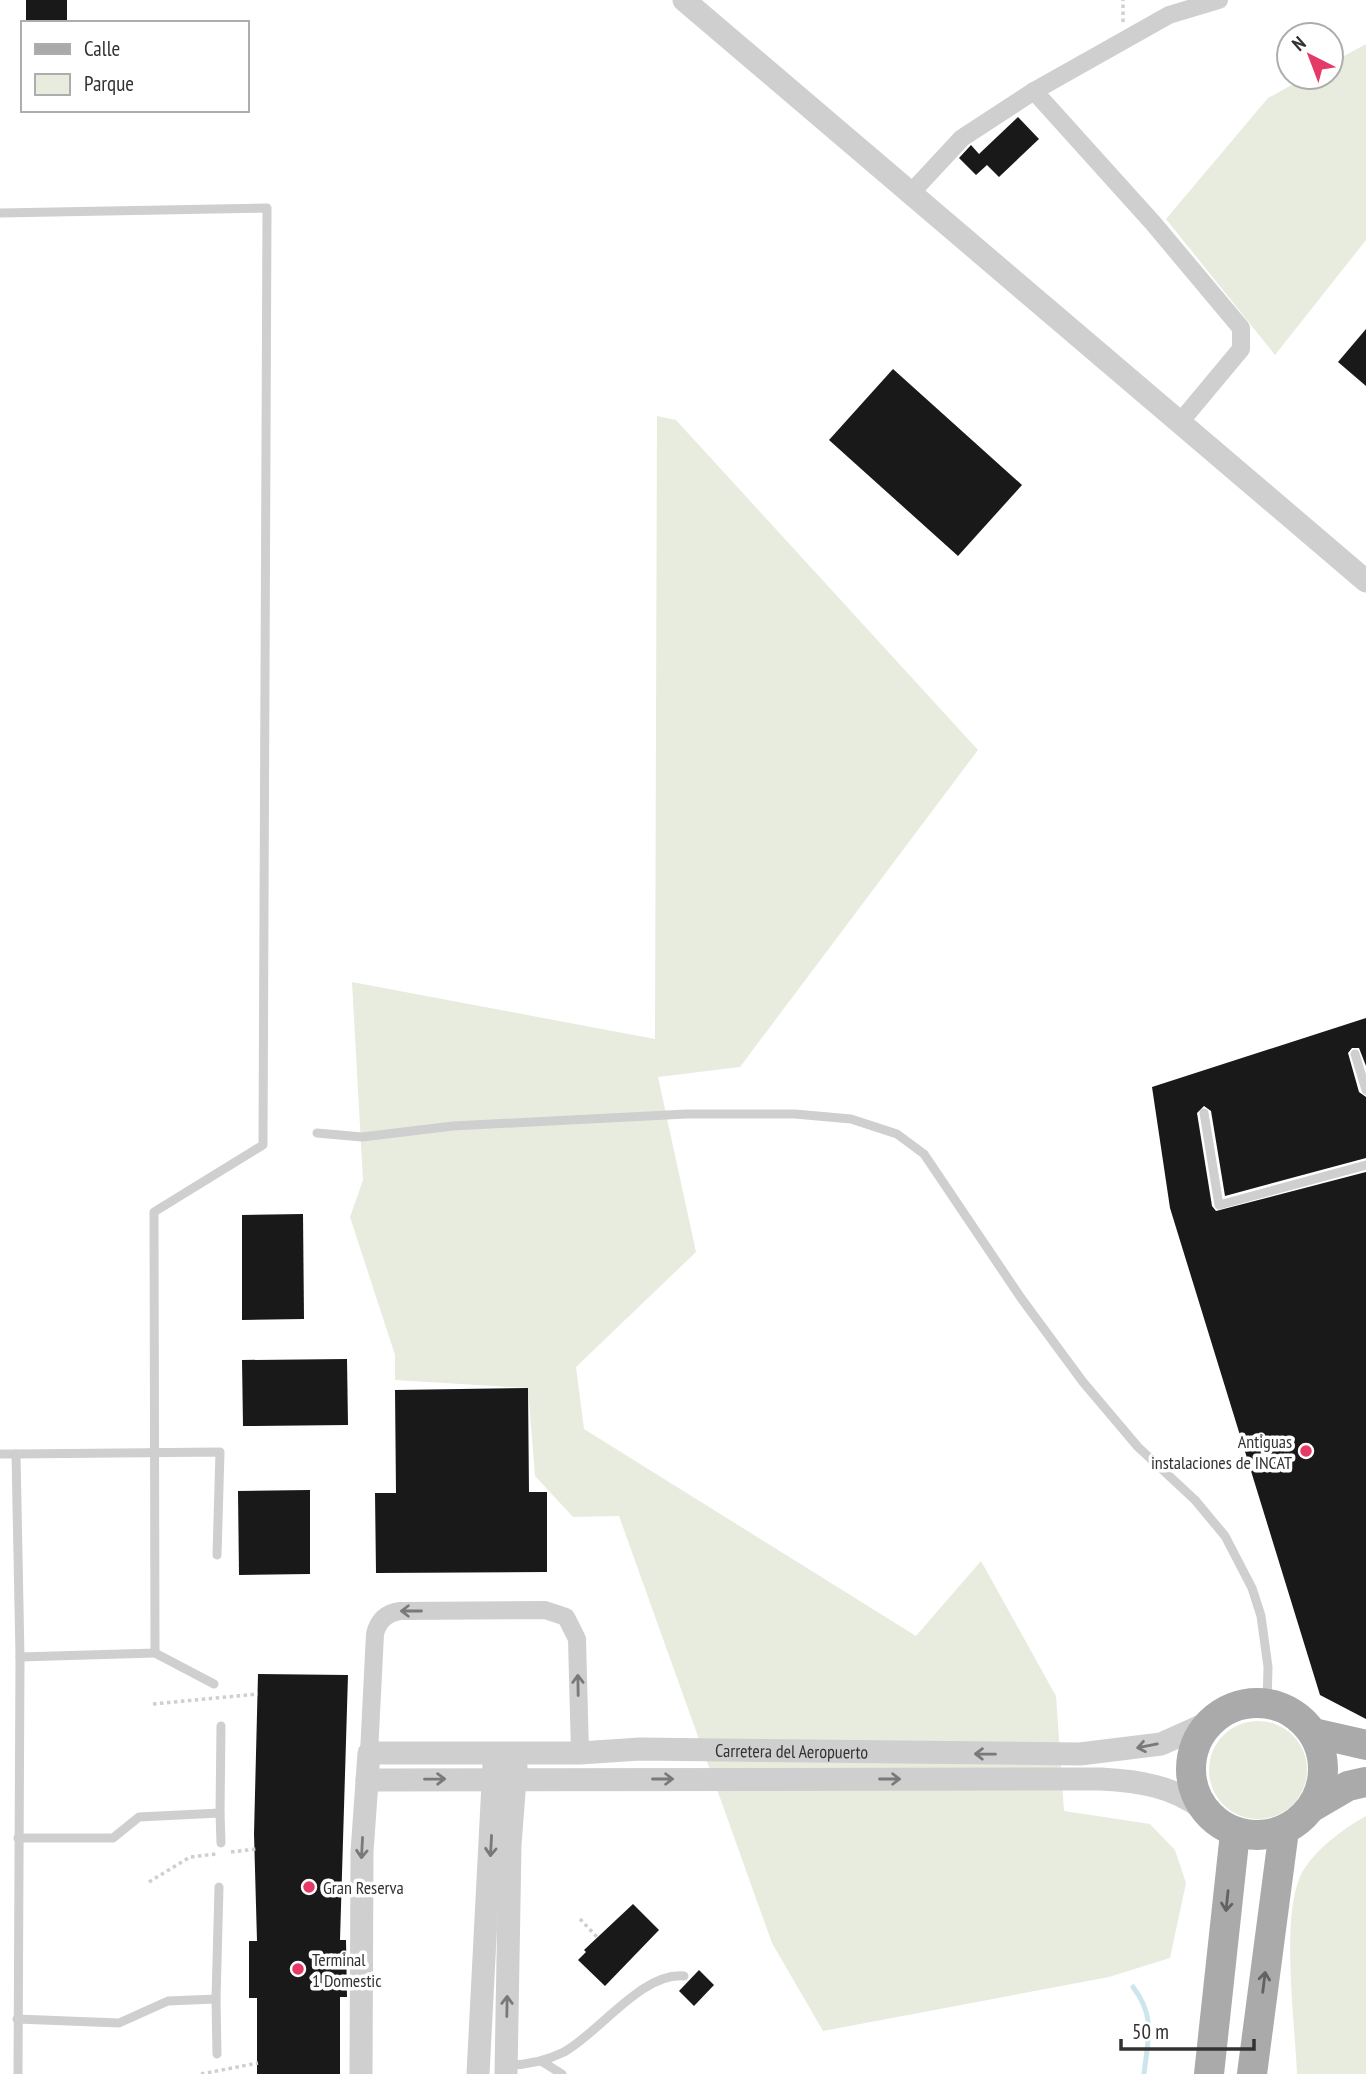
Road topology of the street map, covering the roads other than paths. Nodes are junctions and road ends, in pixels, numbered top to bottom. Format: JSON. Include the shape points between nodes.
{"nodes":[{"id":1,"x":684,"y":0,"type":"edge"},
{"id":2,"x":1219,"y":0,"type":"edge"},
{"id":3,"x":1034,"y":91,"type":"junction"},
{"id":4,"x":909,"y":195,"type":"junction"},
{"id":5,"x":0,"y":213,"type":"edge"},
{"id":6,"x":1181,"y":421,"type":"junction"},
{"id":7,"x":1366,"y":581,"type":"edge"},
{"id":8,"x":1355,"y":1054,"type":"dead end"},
{"id":9,"x":1366,"y":1090,"type":"edge"},
{"id":10,"x":1204,"y":1113,"type":"dead end"},
{"id":11,"x":317,"y":1133,"type":"dead end"},
{"id":12,"x":1366,"y":1165,"type":"edge"},
{"id":13,"x":154,"y":1451,"type":"junction"},
{"id":14,"x":0,"y":1454,"type":"edge"},
{"id":15,"x":16,"y":1454,"type":"junction"},
{"id":16,"x":217,"y":1555,"type":"dead end"},
{"id":17,"x":155,"y":1653,"type":"junction"},
{"id":18,"x":20,"y":1657,"type":"junction"},
{"id":19,"x":214,"y":1684,"type":"dead end"},
{"id":20,"x":1267,"y":1703,"type":"junction"},
{"id":21,"x":1210,"y":1722,"type":"junction"},
{"id":22,"x":221,"y":1726,"type":"dead end"},
{"id":23,"x":1314,"y":1733,"type":"junction"},
{"id":24,"x":1366,"y":1745,"type":"edge"},
{"id":25,"x":369,"y":1753,"type":"junction"},
{"id":26,"x":580,"y":1753,"type":"junction"},
{"id":27,"x":494,"y":1754,"type":"junction"},
{"id":28,"x":519,"y":1754,"type":"junction"},
{"id":29,"x":504,"y":1779,"type":"junction"},
{"id":30,"x":367,"y":1780,"type":"junction"},
{"id":31,"x":1366,"y":1782,"type":"edge"},
{"id":32,"x":1312,"y":1807,"type":"junction"},
{"id":33,"x":1204,"y":1810,"type":"junction"},
{"id":34,"x":220,"y":1812,"type":"junction"},
{"id":35,"x":1284,"y":1830,"type":"junction"},
{"id":36,"x":1235,"y":1833,"type":"junction"},
{"id":37,"x":18,"y":1838,"type":"junction"},
{"id":38,"x":221,"y":1843,"type":"dead end"},
{"id":39,"x":219,"y":1887,"type":"dead end"},
{"id":40,"x":684,"y":1976,"type":"dead end"},
{"id":41,"x":216,"y":1999,"type":"junction"},
{"id":42,"x":17,"y":2018,"type":"junction"},
{"id":43,"x":217,"y":2054,"type":"dead end"},
{"id":44,"x":541,"y":2061,"type":"junction"},
{"id":45,"x":506,"y":2069,"type":"edge"},
{"id":46,"x":18,"y":2074,"type":"edge"},
{"id":47,"x":361,"y":2074,"type":"edge"},
{"id":48,"x":478,"y":2074,"type":"edge"},
{"id":49,"x":562,"y":2074,"type":"edge"},
{"id":50,"x":1209,"y":2074,"type":"edge"},
{"id":51,"x":1252,"y":2074,"type":"edge"}],
"edges":[{"from":1,"to":4,"type":"street"},
{"from":2,"to":3,"type":"street","via":[[1169,15]]},
{"from":3,"to":4,"type":"street","via":[[962,138]]},
{"from":3,"to":6,"type":"street","via":[[1241,328],[1241,349]]},
{"from":4,"to":6,"type":"street"},
{"from":5,"to":13,"type":"lane","via":[[267,208],[263,1145],[154,1212]]},
{"from":6,"to":7,"type":"street"},
{"from":8,"to":9,"type":"lane"},
{"from":10,"to":12,"type":"lane","via":[[1219,1205]]},
{"from":11,"to":20,"type":"lane","via":[[362,1137],[453,1126],[795,1114],[851,1119],[897,1134],[925,1154],[1083,1382],[1138,1447],[1195,1500],[1225,1536],[1261,1616]]},
{"from":13,"to":15,"type":"lane"},
{"from":13,"to":16,"type":"lane","via":[[220,1452]]},
{"from":13,"to":17,"type":"lane"},
{"from":14,"to":15,"type":"lane"},
{"from":15,"to":18,"type":"lane"},
{"from":17,"to":18,"type":"lane"},
{"from":17,"to":19,"type":"lane"},
{"from":18,"to":37,"type":"lane"},
{"from":20,"to":21,"type":"main road","via":[[1246,1703]]},
{"from":20,"to":23,"type":"main road","via":[[1301,1718]]},
{"from":21,"to":26,"type":"street","name":"Carretera del Aeropuerto","one_way":true,"via":[[1161,1744],[1080,1754],[640,1749]]},
{"from":21,"to":33,"type":"main road","via":[[1198,1738],[1191,1765],[1194,1793]]},
{"from":22,"to":34,"type":"lane"},
{"from":23,"to":24,"type":"main road"},
{"from":23,"to":32,"type":"main road","via":[[1324,1770]]},
{"from":26,"to":25,"type":"street","one_way":true,"via":[[577,1639],[566,1618],[545,1610],[400,1611],[386,1615],[375,1634]]},
{"from":25,"to":27,"type":"street","name":"Carretera del Aeropuerto"},
{"from":25,"to":30,"type":"street"},
{"from":26,"to":28,"type":"street","name":"Carretera del Aeropuerto"},
{"from":27,"to":28,"type":"street","name":"Carretera del Aeropuerto"},
{"from":27,"to":29,"type":"street"},
{"from":28,"to":29,"type":"street"},
{"from":30,"to":29,"type":"street","name":"Carretera del Aeropuerto","one_way":true},
{"from":29,"to":33,"type":"street","name":"Carretera del Aeropuerto","one_way":true,"via":[[1124,1780],[1173,1791]]},
{"from":45,"to":29,"type":"street","one_way":true},
{"from":29,"to":48,"type":"street","one_way":true},
{"from":30,"to":47,"type":"street","one_way":true,"via":[[360,1927]]},
{"from":31,"to":32,"type":"main road","via":[[1348,1786]]},
{"from":32,"to":35,"type":"main road"},
{"from":33,"to":36,"type":"main road"},
{"from":34,"to":37,"type":"lane","via":[[139,1817],[113,1838]]},
{"from":34,"to":38,"type":"lane"},
{"from":35,"to":36,"type":"main road","via":[[1265,1836]]},
{"from":51,"to":35,"type":"main road","one_way":true},
{"from":36,"to":50,"type":"main road","one_way":true},
{"from":37,"to":42,"type":"lane"},
{"from":39,"to":41,"type":"lane"},
{"from":40,"to":44,"type":"lane","via":[[658,1979],[565,2051]]},
{"from":41,"to":42,"type":"lane","via":[[168,2001],[120,2023]]},
{"from":41,"to":43,"type":"lane"},
{"from":42,"to":46,"type":"lane"},
{"from":44,"to":45,"type":"lane"},
{"from":44,"to":49,"type":"lane"}]}
